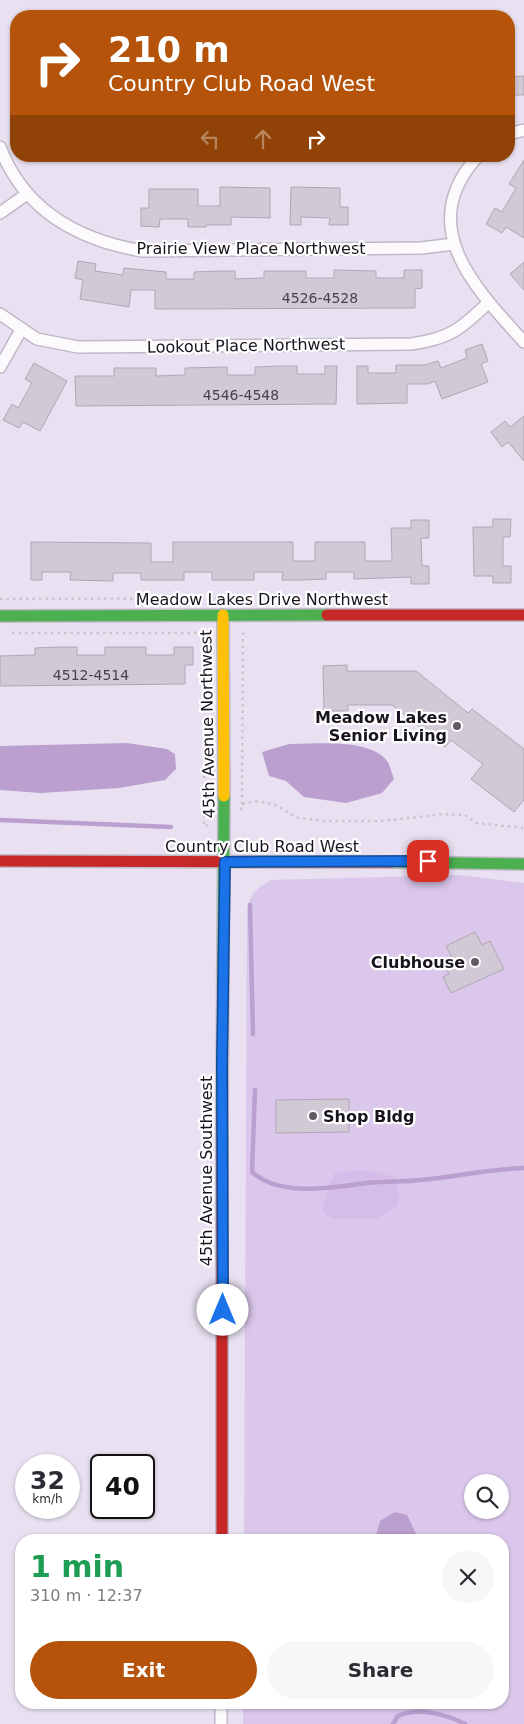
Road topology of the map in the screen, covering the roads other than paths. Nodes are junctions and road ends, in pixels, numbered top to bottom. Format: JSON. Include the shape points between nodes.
{"nodes":[{"id":1,"x":0,"y":147,"type":"edge"},
{"id":2,"x":474,"y":162,"type":"edge"},
{"id":3,"x":27,"y":194,"type":"junction"},
{"id":4,"x":0,"y":213,"type":"edge"},
{"id":5,"x":454,"y":244,"type":"junction"},
{"id":6,"x":488,"y":303,"type":"junction"},
{"id":7,"x":0,"y":314,"type":"edge"},
{"id":8,"x":21,"y":330,"type":"junction"},
{"id":9,"x":524,"y":342,"type":"edge"},
{"id":10,"x":0,"y":367,"type":"edge"},
{"id":11,"x":223,"y":615,"type":"junction"},
{"id":12,"x":524,"y":615,"type":"edge"},
{"id":13,"x":0,"y":616,"type":"edge"},
{"id":14,"x":0,"y":861,"type":"edge"},
{"id":15,"x":225,"y":862,"type":"junction"},
{"id":16,"x":524,"y":864,"type":"edge"},
{"id":17,"x":222,"y":1534,"type":"edge"},
{"id":18,"x":221,"y":1709,"type":"edge"},
{"id":19,"x":221,"y":1724,"type":"edge"}],
"edges":[{"from":1,"to":3,"type":"street","name":"Prairie View Place Northwest"},
{"from":2,"to":5,"type":"street","via":[[455,191],[451,219]]},
{"from":3,"to":4,"type":"street"},
{"from":3,"to":5,"type":"street","name":"Prairie View Place Northwest","via":[[68,227],[93,239],[142,251],[421,248]]},
{"from":5,"to":6,"type":"street","via":[[464,268]]},
{"from":6,"to":8,"type":"street","name":"Lookout Place Northwest","via":[[454,332],[432,341],[411,344],[78,347],[37,339]]},
{"from":6,"to":9,"type":"street"},
{"from":7,"to":8,"type":"street","name":"Lookout Place Northwest"},
{"from":8,"to":10,"type":"street"},
{"from":11,"to":12,"type":"street","name":"Meadow Lakes Drive Northwest"},
{"from":11,"to":13,"type":"street","name":"Meadow Lakes Drive Northwest"},
{"from":11,"to":15,"type":"street","name":"45th Avenue Northwest"},
{"from":14,"to":15,"type":"street","name":"Country Club Road West"},
{"from":15,"to":16,"type":"street","name":"Country Club Road West","via":[[467,861]]},
{"from":15,"to":17,"type":"street","name":"45th Avenue Southwest"},
{"from":18,"to":19,"type":"street"}]}
